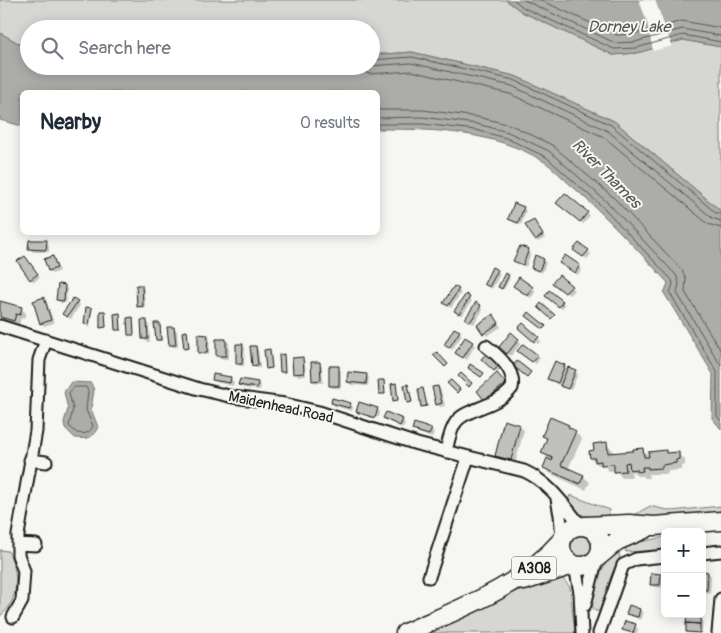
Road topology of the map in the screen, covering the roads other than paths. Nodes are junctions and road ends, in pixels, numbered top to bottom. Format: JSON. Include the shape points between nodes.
{"nodes":[{"id":1,"x":0,"y":326,"type":"edge"},
{"id":2,"x":46,"y":340,"type":"junction"},
{"id":3,"x":486,"y":346,"type":"dead end"},
{"id":4,"x":446,"y":452,"type":"junction"},
{"id":5,"x":468,"y":458,"type":"junction"},
{"id":6,"x":30,"y":460,"type":"junction"},
{"id":7,"x":46,"y":462,"type":"dead end"},
{"id":8,"x":556,"y":495,"type":"junction"},
{"id":9,"x":721,"y":522,"type":"edge"},
{"id":10,"x":583,"y":526,"type":"junction"},
{"id":11,"x":654,"y":526,"type":"junction"},
{"id":12,"x":561,"y":539,"type":"junction"},
{"id":13,"x":18,"y":544,"type":"junction"},
{"id":14,"x":36,"y":546,"type":"dead end"},
{"id":15,"x":721,"y":551,"type":"edge"},
{"id":16,"x":706,"y":553,"type":"edge"},
{"id":17,"x":661,"y":556,"type":"edge"},
{"id":18,"x":598,"y":557,"type":"junction"},
{"id":19,"x":574,"y":566,"type":"junction"},
{"id":20,"x":429,"y":576,"type":"dead end"},
{"id":21,"x":503,"y":588,"type":"junction"},
{"id":22,"x":719,"y":598,"type":"edge"},
{"id":23,"x":582,"y":615,"type":"junction"},
{"id":24,"x":13,"y":617,"type":"dead end"},
{"id":25,"x":604,"y":618,"type":"junction"},
{"id":26,"x":404,"y":633,"type":"edge"},
{"id":27,"x":582,"y":633,"type":"edge"},
{"id":28,"x":599,"y":633,"type":"edge"},
{"id":29,"x":718,"y":633,"type":"edge"}],
"edges":[{"from":1,"to":2,"type":"street","name":"Maidenhead Road"},
{"from":2,"to":4,"type":"street","name":"Maidenhead Road","via":[[199,389],[311,410]]},
{"from":2,"to":6,"type":"street","via":[[39,360],[36,431]]},
{"from":3,"to":4,"type":"street","via":[[508,370],[513,380],[512,388],[496,401],[458,420]]},
{"from":4,"to":5,"type":"street","name":"Maidenhead Road"},
{"from":5,"to":8,"type":"street","name":"Maidenhead Road","via":[[530,474]]},
{"from":5,"to":20,"type":"street"},
{"from":6,"to":7,"type":"street"},
{"from":6,"to":13,"type":"street"},
{"from":8,"to":10,"type":"street","name":"Maidenhead Road"},
{"from":8,"to":12,"type":"street","via":[[560,508]]},
{"from":9,"to":11,"type":"main road"},
{"from":10,"to":11,"type":"main road"},
{"from":10,"to":12,"type":"main road","via":[[570,529]]},
{"from":10,"to":18,"type":"main road","via":[[592,529],[599,538]]},
{"from":11,"to":18,"type":"main road","via":[[623,537]]},
{"from":12,"to":19,"type":"main road","via":[[562,555]]},
{"from":12,"to":21,"type":"main road","number":"A308","via":[[538,565]]},
{"from":13,"to":14,"type":"street"},
{"from":13,"to":24,"type":"street","via":[[24,588],[22,601]]},
{"from":15,"to":16,"type":"street"},
{"from":17,"to":25,"type":"street","via":[[636,559],[623,565]]},
{"from":18,"to":19,"type":"main road","via":[[587,566]]},
{"from":18,"to":23,"type":"street"},
{"from":19,"to":21,"type":"main road","number":"A308"},
{"from":19,"to":23,"type":"street","via":[[580,587]]},
{"from":21,"to":26,"type":"main road","number":"A308"},
{"from":22,"to":29,"type":"street"},
{"from":23,"to":25,"type":"street"},
{"from":23,"to":27,"type":"street"},
{"from":25,"to":28,"type":"street"}]}
